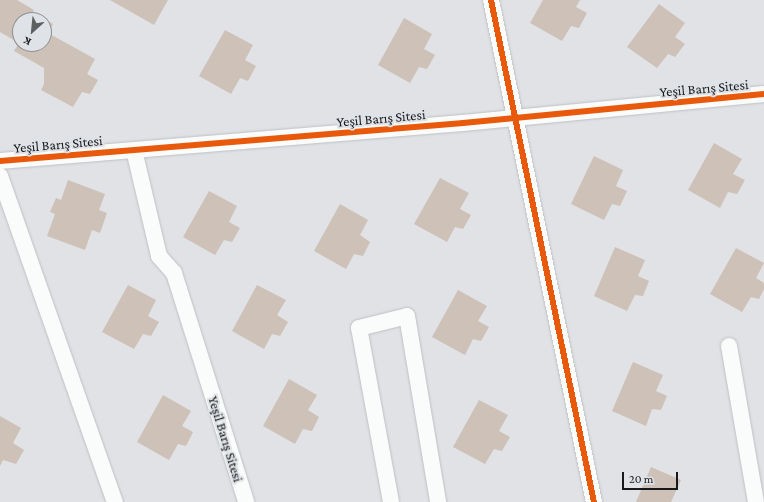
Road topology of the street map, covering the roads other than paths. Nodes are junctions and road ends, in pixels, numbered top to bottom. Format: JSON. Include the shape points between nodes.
{"nodes":[{"id":1,"x":491,"y":0,"type":"edge"},
{"id":2,"x":764,"y":94,"type":"edge"},
{"id":3,"x":516,"y":118,"type":"junction"},
{"id":4,"x":134,"y":150,"type":"junction"},
{"id":5,"x":0,"y":161,"type":"edge"},
{"id":6,"x":0,"y":176,"type":"edge"},
{"id":7,"x":729,"y":346,"type":"dead end"},
{"id":8,"x":115,"y":502,"type":"edge"},
{"id":9,"x":246,"y":502,"type":"edge"},
{"id":10,"x":391,"y":502,"type":"edge"},
{"id":11,"x":438,"y":502,"type":"edge"},
{"id":12,"x":594,"y":502,"type":"edge"},
{"id":13,"x":756,"y":502,"type":"edge"}],
"edges":[{"from":1,"to":3,"type":"street"},
{"from":2,"to":3,"type":"street","name":"Yeşil Barış Sitesi"},
{"from":3,"to":4,"type":"street","name":"Yeşil Barış Sitesi"},
{"from":3,"to":12,"type":"street"},
{"from":4,"to":5,"type":"street","name":"Yeşil Barış Sitesi"},
{"from":4,"to":9,"type":"street","name":"Yeşil Barış Sitesi","via":[[159,256],[174,273]]},
{"from":6,"to":8,"type":"street"},
{"from":7,"to":13,"type":"street"},
{"from":10,"to":11,"type":"street","via":[[359,328],[407,316]]}]}
